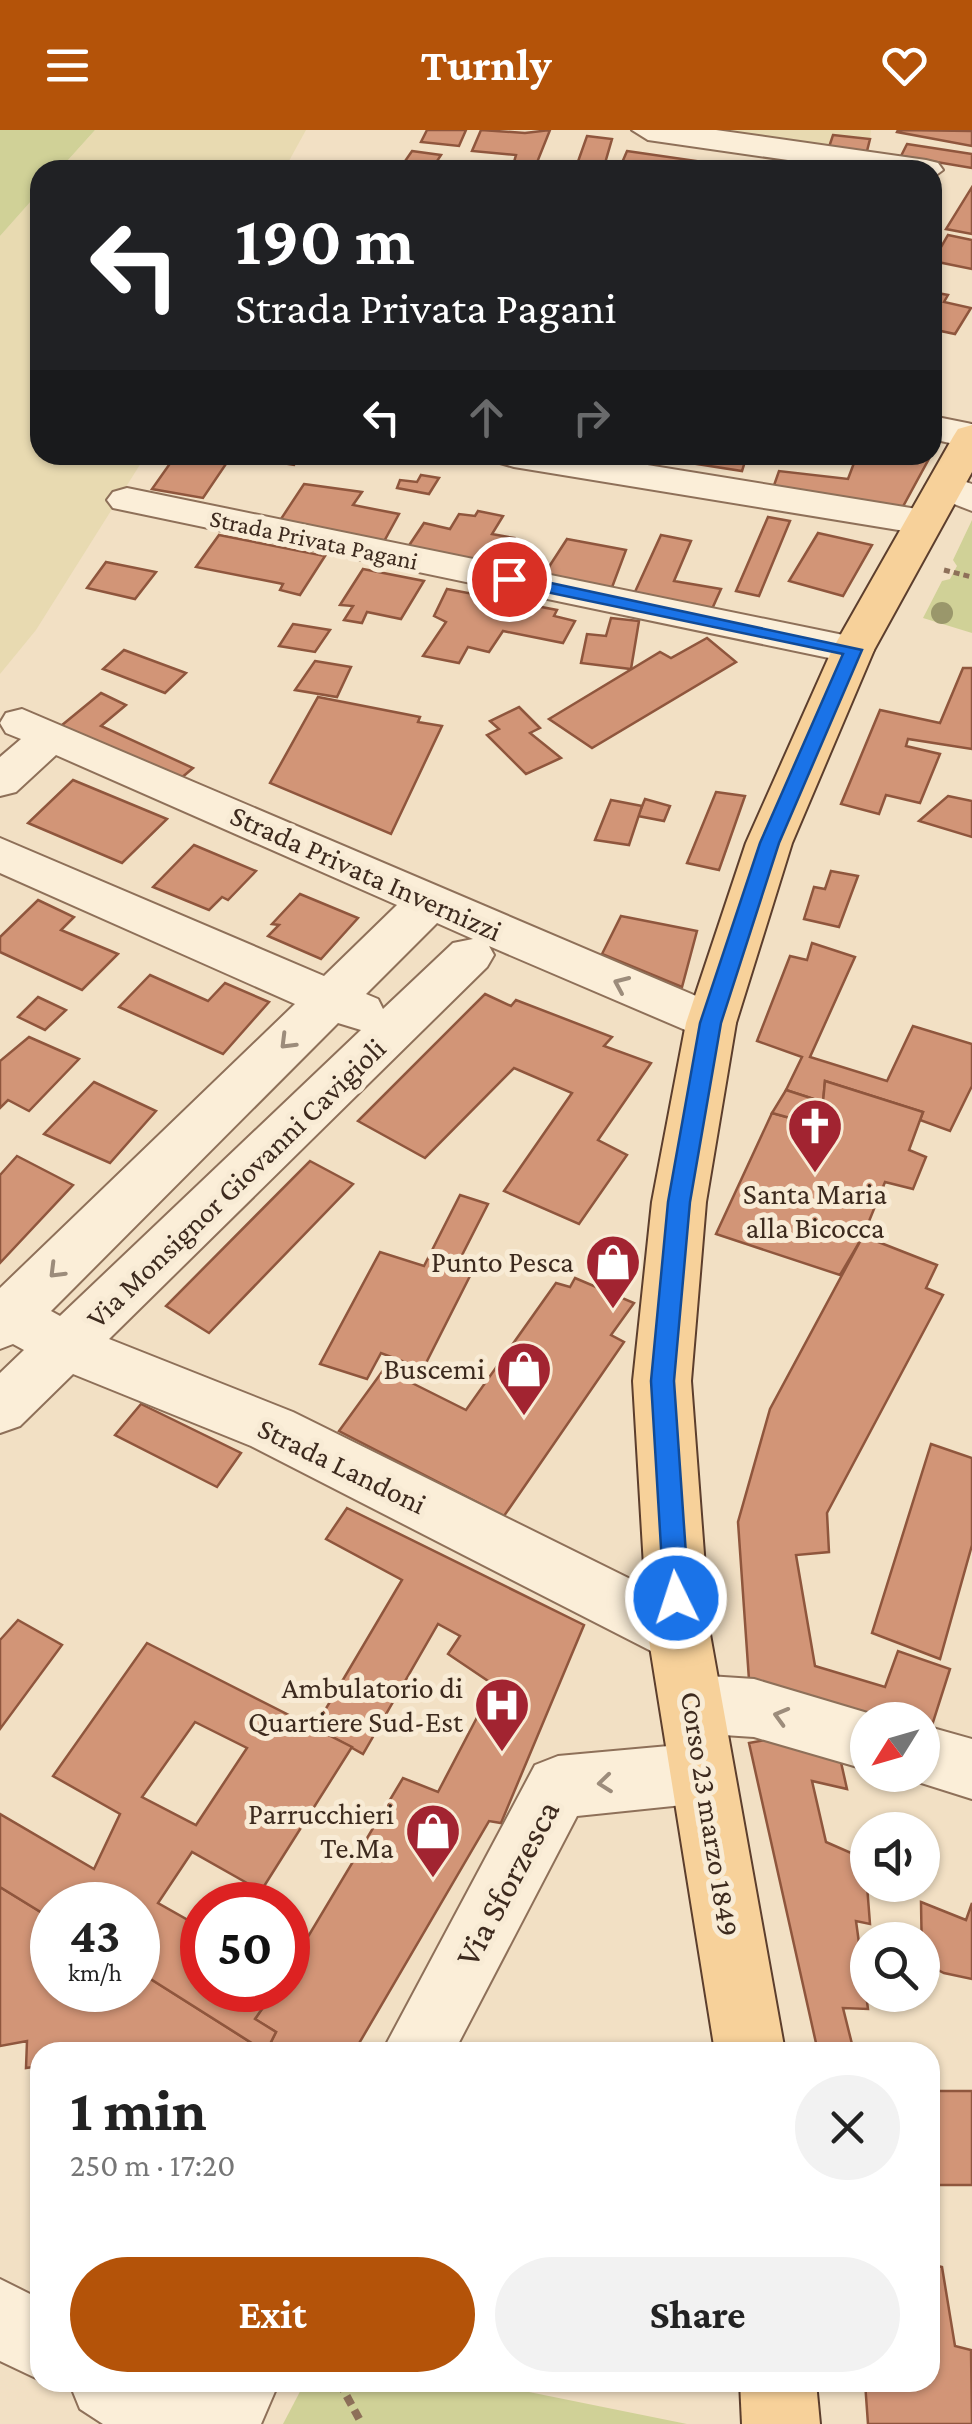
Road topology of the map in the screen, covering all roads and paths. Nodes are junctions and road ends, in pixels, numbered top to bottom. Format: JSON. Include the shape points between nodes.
{"nodes":[{"id":1,"x":648,"y":130,"type":"edge"},
{"id":2,"x":885,"y":146,"type":"edge"},
{"id":3,"x":914,"y":160,"type":"edge"},
{"id":4,"x":942,"y":428,"type":"edge"},
{"id":5,"x":972,"y":436,"type":"edge"},
{"id":6,"x":604,"y":465,"type":"edge"},
{"id":7,"x":127,"y":500,"type":"dead end"},
{"id":8,"x":947,"y":503,"type":"edge"},
{"id":9,"x":854,"y":650,"type":"junction"},
{"id":10,"x":0,"y":782,"type":"edge"},
{"id":11,"x":0,"y":854,"type":"edge"},
{"id":12,"x":431,"y":900,"type":"junction"},
{"id":13,"x":470,"y":955,"type":"dead end"},
{"id":14,"x":331,"y":999,"type":"junction"},
{"id":15,"x":711,"y":1023,"type":"junction"},
{"id":16,"x":395,"y":1028,"type":"junction"},
{"id":17,"x":4,"y":1317,"type":"edge"},
{"id":18,"x":67,"y":1347,"type":"junction"},
{"id":19,"x":0,"y":1409,"type":"edge"},
{"id":20,"x":679,"y":1634,"type":"junction"},
{"id":21,"x":693,"y":1704,"type":"junction"},
{"id":22,"x":850,"y":1735,"type":"edge"},
{"id":23,"x":940,"y":1760,"type":"edge"},
{"id":24,"x":972,"y":1769,"type":"edge"},
{"id":25,"x":702,"y":1773,"type":"junction"},
{"id":26,"x":422,"y":2042,"type":"edge"},
{"id":27,"x":748,"y":2042,"type":"edge"},
{"id":28,"x":0,"y":2317,"type":"edge"},
{"id":29,"x":30,"y":2336,"type":"edge"},
{"id":30,"x":123,"y":2392,"type":"edge"},
{"id":31,"x":237,"y":2392,"type":"edge"},
{"id":32,"x":344,"y":2392,"type":"edge"},
{"id":33,"x":779,"y":2392,"type":"edge"},
{"id":34,"x":174,"y":2424,"type":"edge"},
{"id":35,"x":220,"y":2424,"type":"edge"},
{"id":36,"x":362,"y":2424,"type":"edge"},
{"id":37,"x":781,"y":2424,"type":"edge"}],
"edges":[{"from":1,"to":2,"type":"street"},
{"from":2,"to":3,"type":"street"},
{"from":4,"to":5,"type":"street"},
{"from":5,"to":8,"type":"main road","name":"Corso 23 marzo 1849"},
{"from":6,"to":8,"type":"street"},
{"from":7,"to":9,"type":"street","name":"Strada Privata Pagani"},
{"from":8,"to":9,"type":"main road","name":"Corso 23 marzo 1849"},
{"from":9,"to":15,"type":"main road","name":"Corso 23 marzo 1849","via":[[770,843]]},
{"from":10,"to":12,"type":"street","name":"Strada Privata Invernizzi","via":[[29,736]]},
{"from":11,"to":14,"type":"street"},
{"from":12,"to":14,"type":"street","name":"Via Monsignor Giovanni Cavigioli"},
{"from":15,"to":12,"type":"street","name":"Strada Privata Invernizzi","one_way":true},
{"from":13,"to":16,"type":"street","name":"Via Monsignor Giovanni Cavigioli"},
{"from":14,"to":16,"type":"street"},
{"from":14,"to":17,"type":"street","name":"Via Monsignor Giovanni Cavigioli","one_way":true},
{"from":15,"to":20,"type":"main road","name":"Corso 23 marzo 1849","via":[[679,1202],[662,1381]]},
{"from":16,"to":18,"type":"street","name":"Via Monsignor Giovanni Cavigioli"},
{"from":17,"to":18,"type":"street","name":"Strada Landoni"},
{"from":18,"to":19,"type":"street","name":"Via Monsignor Giovanni Cavigioli"},
{"from":18,"to":20,"type":"street","name":"Strada Landoni","via":[[272,1429]]},
{"from":20,"to":21,"type":"main road","name":"Corso 23 marzo 1849"},
{"from":22,"to":21,"type":"street","one_way":true,"via":[[754,1708]]},
{"from":21,"to":25,"type":"main road","name":"Corso 23 marzo 1849"},
{"from":23,"to":24,"type":"street"},
{"from":25,"to":26,"type":"street","name":"Via Sforzesca","one_way":true,"via":[[558,1787]]},
{"from":25,"to":27,"type":"main road","name":"Corso 23 marzo 1849"},
{"from":28,"to":29,"type":"street"},
{"from":30,"to":34,"type":"street"},
{"from":31,"to":35,"type":"street"},
{"from":32,"to":36,"type":"path"},
{"from":33,"to":37,"type":"main road"}]}
